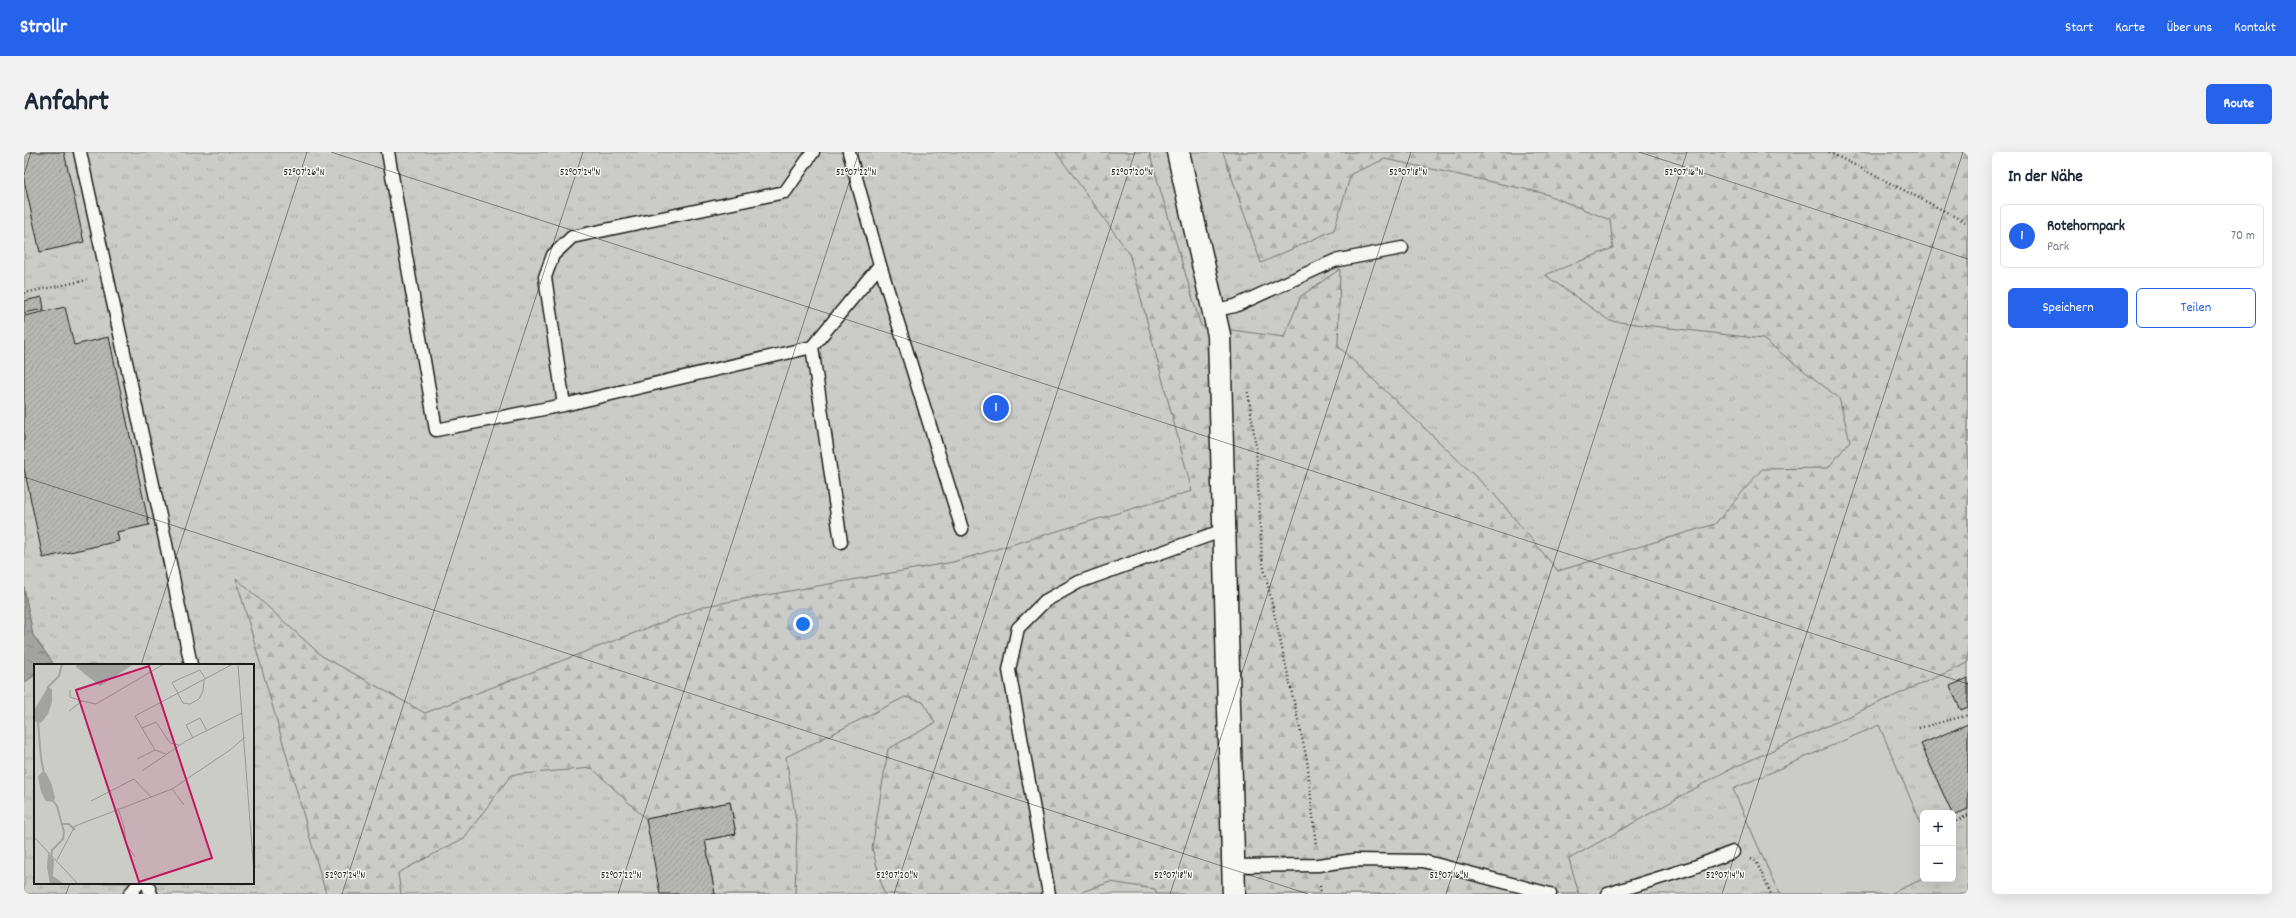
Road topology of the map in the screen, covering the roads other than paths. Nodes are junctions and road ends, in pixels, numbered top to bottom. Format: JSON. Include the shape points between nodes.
{"nodes":[{"id":1,"x":80,"y":152,"type":"edge"},
{"id":2,"x":388,"y":152,"type":"edge"},
{"id":3,"x":813,"y":152,"type":"edge"},
{"id":4,"x":849,"y":152,"type":"edge"},
{"id":5,"x":1178,"y":152,"type":"edge"},
{"id":6,"x":1402,"y":248,"type":"dead end"},
{"id":7,"x":880,"y":265,"type":"junction"},
{"id":8,"x":1215,"y":310,"type":"junction"},
{"id":9,"x":812,"y":347,"type":"junction"},
{"id":10,"x":564,"y":405,"type":"junction"},
{"id":11,"x":962,"y":529,"type":"dead end"},
{"id":12,"x":1224,"y":530,"type":"junction"},
{"id":13,"x":841,"y":542,"type":"dead end"},
{"id":14,"x":191,"y":664,"type":"edge"},
{"id":15,"x":1733,"y":852,"type":"road end"},
{"id":16,"x":1232,"y":866,"type":"junction"},
{"id":17,"x":138,"y":884,"type":"edge"},
{"id":18,"x":147,"y":884,"type":"edge"},
{"id":19,"x":130,"y":894,"type":"edge"},
{"id":20,"x":151,"y":894,"type":"edge"},
{"id":21,"x":1049,"y":894,"type":"edge"},
{"id":22,"x":1234,"y":894,"type":"edge"},
{"id":23,"x":1550,"y":894,"type":"edge"},
{"id":24,"x":1608,"y":894,"type":"edge"}],
"edges":[{"from":1,"to":14,"type":"lane"},
{"from":2,"to":10,"type":"lane","via":[[436,430]]},
{"from":3,"to":10,"type":"lane","via":[[785,192],[572,237],[553,255],[545,277]]},
{"from":4,"to":7,"type":"lane"},
{"from":5,"to":8,"type":"street"},
{"from":6,"to":8,"type":"lane","via":[[1334,261],[1235,306]]},
{"from":7,"to":9,"type":"lane"},
{"from":7,"to":11,"type":"lane"},
{"from":8,"to":12,"type":"street","via":[[1219,335]]},
{"from":9,"to":10,"type":"lane"},
{"from":9,"to":13,"type":"lane"},
{"from":12,"to":16,"type":"street"},
{"from":12,"to":21,"type":"lane","via":[[1079,582],[1045,601],[1018,628],[1009,670]]},
{"from":15,"to":24,"type":"lane"},
{"from":16,"to":22,"type":"street"},
{"from":16,"to":23,"type":"lane","via":[[1318,865],[1355,860],[1423,861]]},
{"from":17,"to":19,"type":"lane"},
{"from":18,"to":20,"type":"lane"}]}
